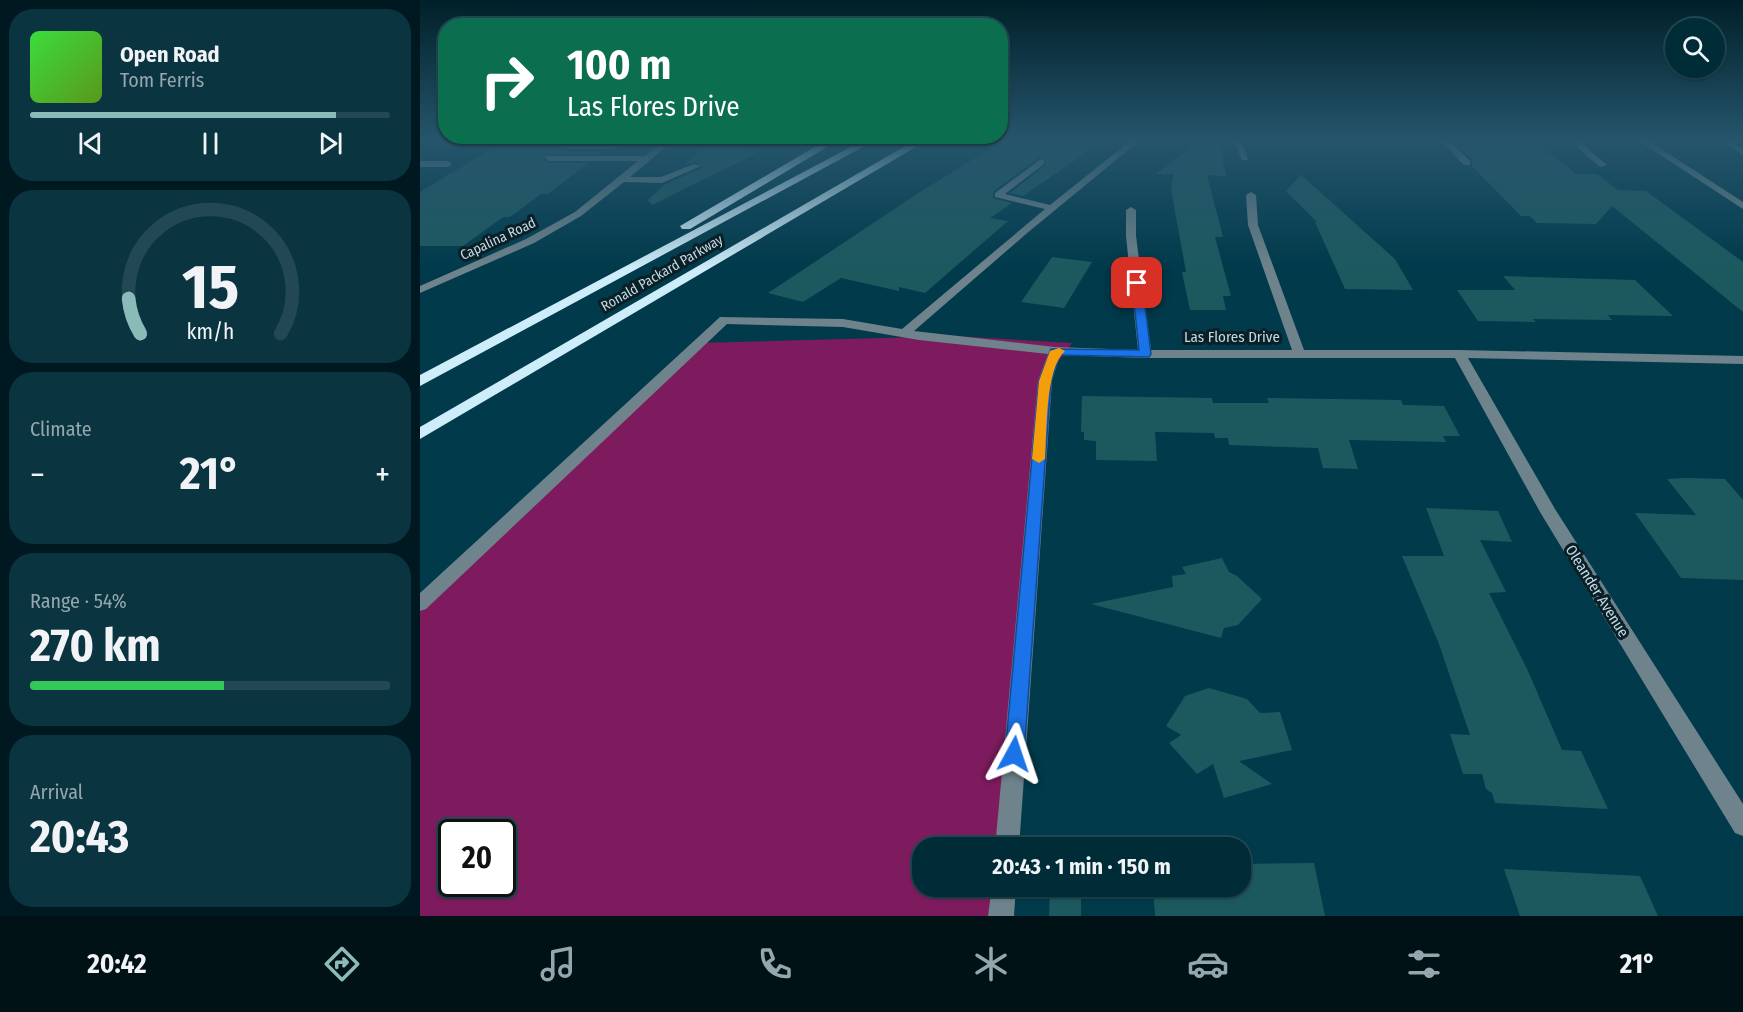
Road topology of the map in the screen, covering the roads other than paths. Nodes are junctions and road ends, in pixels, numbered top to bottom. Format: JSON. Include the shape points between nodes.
{"nodes":[{"id":1,"x":616,"y":184,"type":"edge"},
{"id":2,"x":759,"y":184,"type":"edge"},
{"id":3,"x":789,"y":184,"type":"edge"},
{"id":4,"x":847,"y":184,"type":"edge"},
{"id":5,"x":1013,"y":184,"type":"edge"},
{"id":6,"x":1082,"y":184,"type":"edge"},
{"id":7,"x":1709,"y":184,"type":"edge"},
{"id":8,"x":1251,"y":195,"type":"dead end"},
{"id":9,"x":1743,"y":206,"type":"edge"},
{"id":10,"x":1052,"y":208,"type":"junction"},
{"id":11,"x":1131,"y":210,"type":"dead end"},
{"id":12,"x":420,"y":290,"type":"edge"},
{"id":13,"x":905,"y":333,"type":"junction"},
{"id":14,"x":1055,"y":351,"type":"junction"},
{"id":15,"x":1299,"y":353,"type":"junction"},
{"id":16,"x":1145,"y":354,"type":"junction"},
{"id":17,"x":1458,"y":354,"type":"junction"},
{"id":18,"x":1743,"y":360,"type":"edge"},
{"id":19,"x":420,"y":381,"type":"edge"},
{"id":20,"x":420,"y":434,"type":"edge"},
{"id":21,"x":420,"y":604,"type":"edge"},
{"id":22,"x":1743,"y":825,"type":"edge"},
{"id":23,"x":1008,"y":837,"type":"edge"},
{"id":24,"x":1003,"y":897,"type":"edge"},
{"id":25,"x":1001,"y":916,"type":"edge"}],
"edges":[{"from":1,"to":12,"type":"street","name":"Capalina Road","via":[[530,241]]},
{"from":2,"to":19,"type":"highway"},
{"from":3,"to":19,"type":"highway","name":"Ronald Packard Parkway"},
{"from":4,"to":20,"type":"highway","name":"Ronald Packard Parkway"},
{"from":5,"to":10,"type":"street","via":[[998,195]]},
{"from":6,"to":10,"type":"street"},
{"from":7,"to":9,"type":"street"},
{"from":8,"to":15,"type":"street","via":[[1252,225]]},
{"from":10,"to":13,"type":"street"},
{"from":11,"to":16,"type":"street"},
{"from":13,"to":14,"type":"street","name":"Las Flores Drive"},
{"from":13,"to":21,"type":"street","name":"Las Flores Drive","via":[[843,323],[723,320]]},
{"from":14,"to":16,"type":"street","name":"Las Flores Drive"},
{"from":14,"to":23,"type":"street","via":[[1045,381]]},
{"from":15,"to":16,"type":"street","name":"Las Flores Drive"},
{"from":15,"to":17,"type":"street","name":"Las Flores Drive"},
{"from":17,"to":18,"type":"street","name":"Las Flores Drive"},
{"from":17,"to":22,"type":"street","name":"Oleander Avenue","via":[[1548,512]]},
{"from":24,"to":25,"type":"street"}]}
